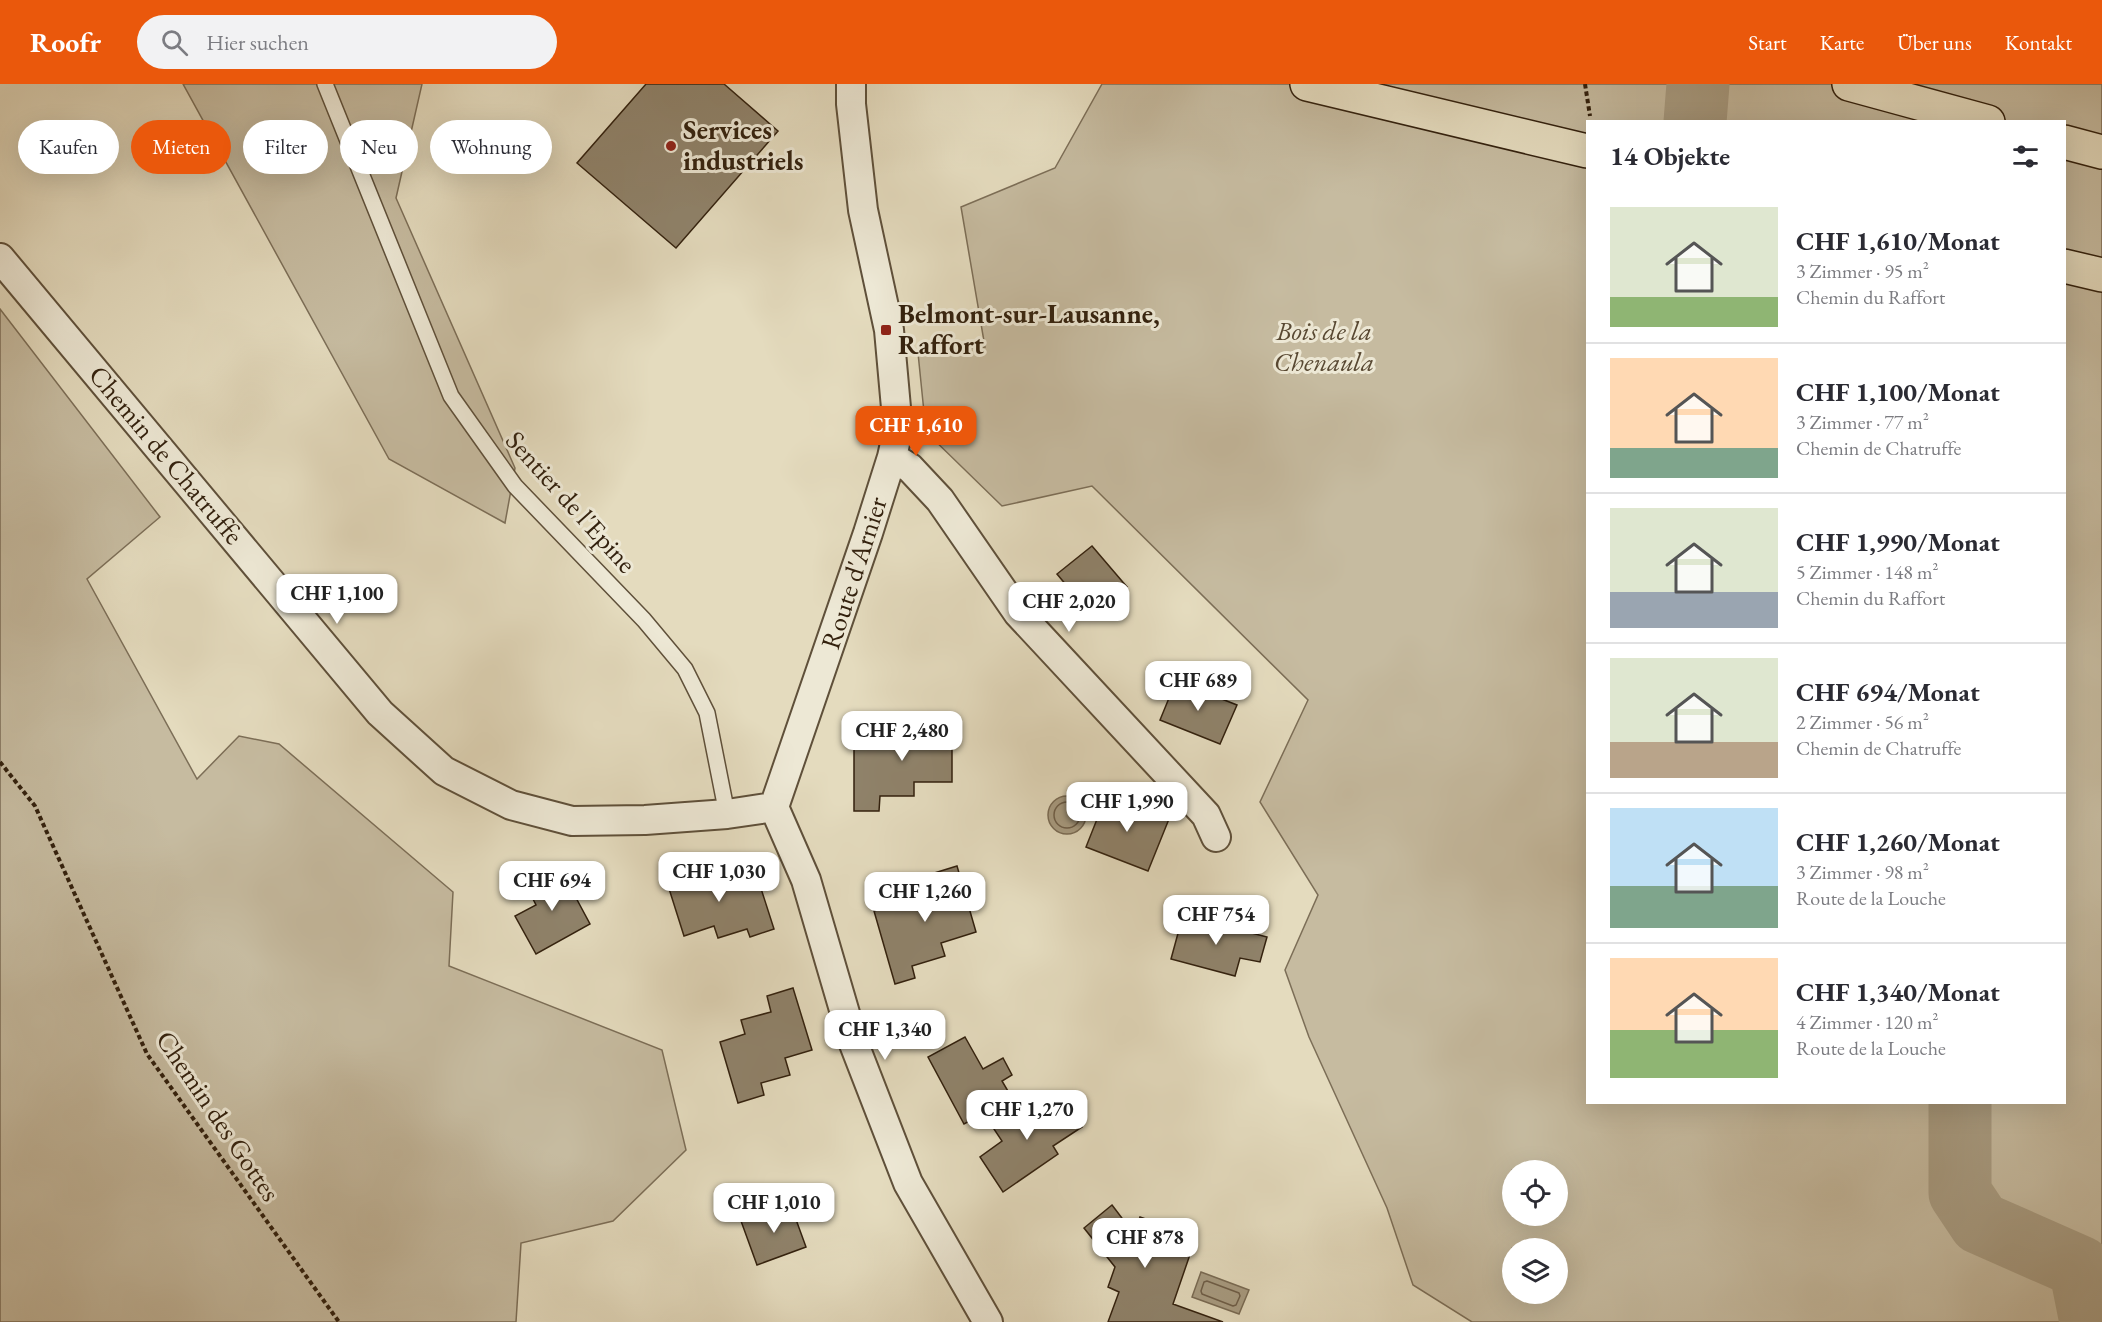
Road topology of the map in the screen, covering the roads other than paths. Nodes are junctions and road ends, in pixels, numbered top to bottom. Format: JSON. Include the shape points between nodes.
{"nodes":[{"id":1,"x":325,"y":84,"type":"edge"},
{"id":2,"x":851,"y":84,"type":"edge"},
{"id":3,"x":1307,"y":84,"type":"edge"},
{"id":4,"x":1849,"y":84,"type":"edge"},
{"id":5,"x":1981,"y":120,"type":"edge"},
{"id":6,"x":2066,"y":143,"type":"edge"},
{"id":7,"x":1586,"y":151,"type":"edge"},
{"id":8,"x":2102,"y":152,"type":"edge"},
{"id":9,"x":0,"y":258,"type":"edge"},
{"id":10,"x":2066,"y":266,"type":"edge"},
{"id":11,"x":2102,"y":275,"type":"edge"},
{"id":12,"x":892,"y":457,"type":"junction"},
{"id":13,"x":774,"y":807,"type":"junction"},
{"id":14,"x":727,"y":814,"type":"junction"},
{"id":15,"x":1216,"y":837,"type":"dead end"},
{"id":16,"x":988,"y":1322,"type":"edge"}],
"edges":[{"from":1,"to":14,"type":"lane","name":"Sentier de l'Epine","via":[[451,396],[515,486],[686,669],[707,713]]},
{"from":2,"to":12,"type":"street","name":"Route d'Arnier","via":[[863,210],[889,330],[898,430]]},
{"from":3,"to":7,"type":"highway"},
{"from":4,"to":5,"type":"highway"},
{"from":6,"to":8,"type":"highway"},
{"from":9,"to":14,"type":"street","name":"Chemin de Chatruffe","via":[[380,713],[444,771],[511,805],[572,821]]},
{"from":10,"to":11,"type":"highway"},
{"from":12,"to":13,"type":"street","name":"Route d'Arnier"},
{"from":12,"to":15,"type":"street","via":[[910,468],[940,500],[1018,613],[1206,815]]},
{"from":13,"to":14,"type":"street","name":"Chemin de Chatruffe"},
{"from":13,"to":16,"type":"street","via":[[806,880],[854,1044],[908,1183]]}]}
